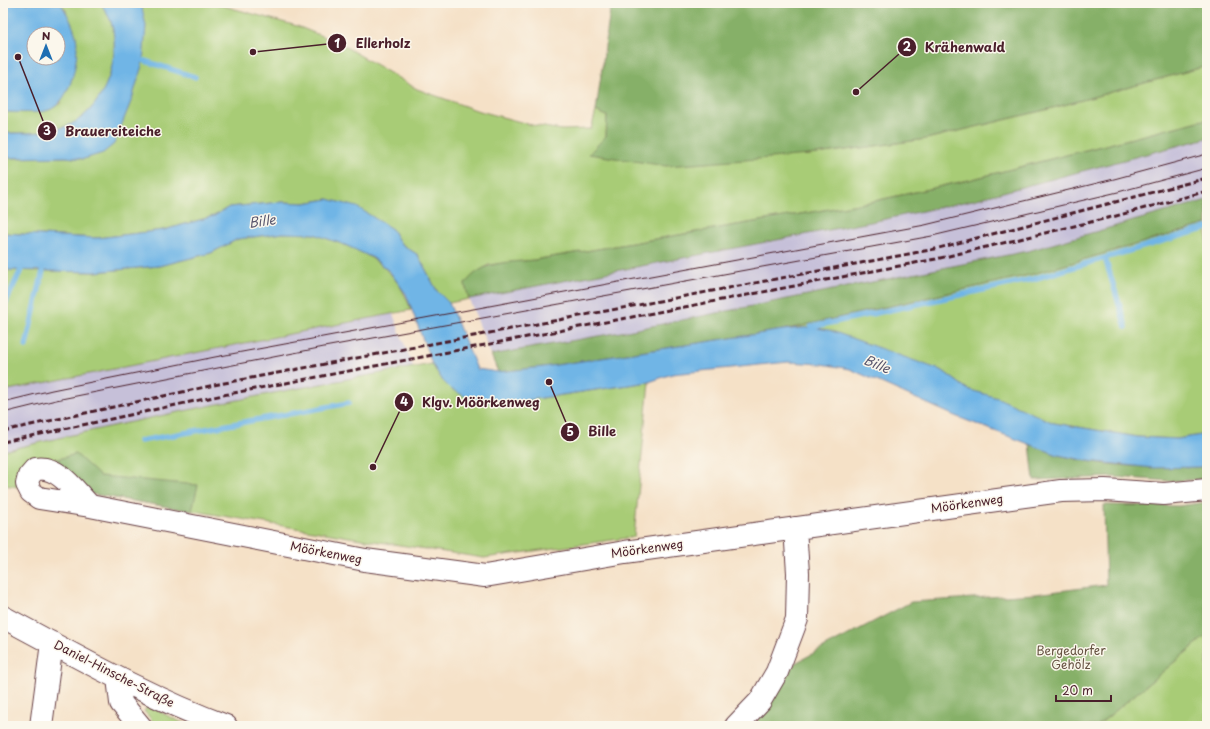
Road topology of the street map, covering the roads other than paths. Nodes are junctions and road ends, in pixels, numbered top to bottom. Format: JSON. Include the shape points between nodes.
{"nodes":[{"id":1,"x":1207,"y":490,"type":"edge"},
{"id":2,"x":90,"y":506,"type":"junction"},
{"id":3,"x":795,"y":528,"type":"junction"},
{"id":4,"x":3,"y":617,"type":"edge"},
{"id":5,"x":52,"y":643,"type":"junction"},
{"id":6,"x":118,"y":678,"type":"junction"},
{"id":7,"x":41,"y":726,"type":"edge"},
{"id":8,"x":140,"y":726,"type":"edge"},
{"id":9,"x":226,"y":726,"type":"edge"},
{"id":10,"x":736,"y":726,"type":"edge"}],
"edges":[{"from":1,"to":3,"type":"street","name":"Möörkenweg","via":[[1164,494],[1105,490],[1061,491]]},
{"from":2,"to":2,"type":"street","name":"Möörkenweg","via":[[39,498],[31,492],[27,484],[29,476],[35,469],[50,469],[62,477]]},
{"from":2,"to":3,"type":"street","name":"Möörkenweg","via":[[365,560],[485,576],[625,552]]},
{"from":3,"to":10,"type":"street","via":[[798,573],[796,619],[776,672],[760,701]]},
{"from":4,"to":5,"type":"street","name":"Daniel-Hinsche-Straße"},
{"from":5,"to":6,"type":"street","name":"Daniel-Hinsche-Straße"},
{"from":5,"to":7,"type":"street"},
{"from":6,"to":8,"type":"street","via":[[121,703]]},
{"from":6,"to":9,"type":"street","name":"Daniel-Hinsche-Straße"}]}
